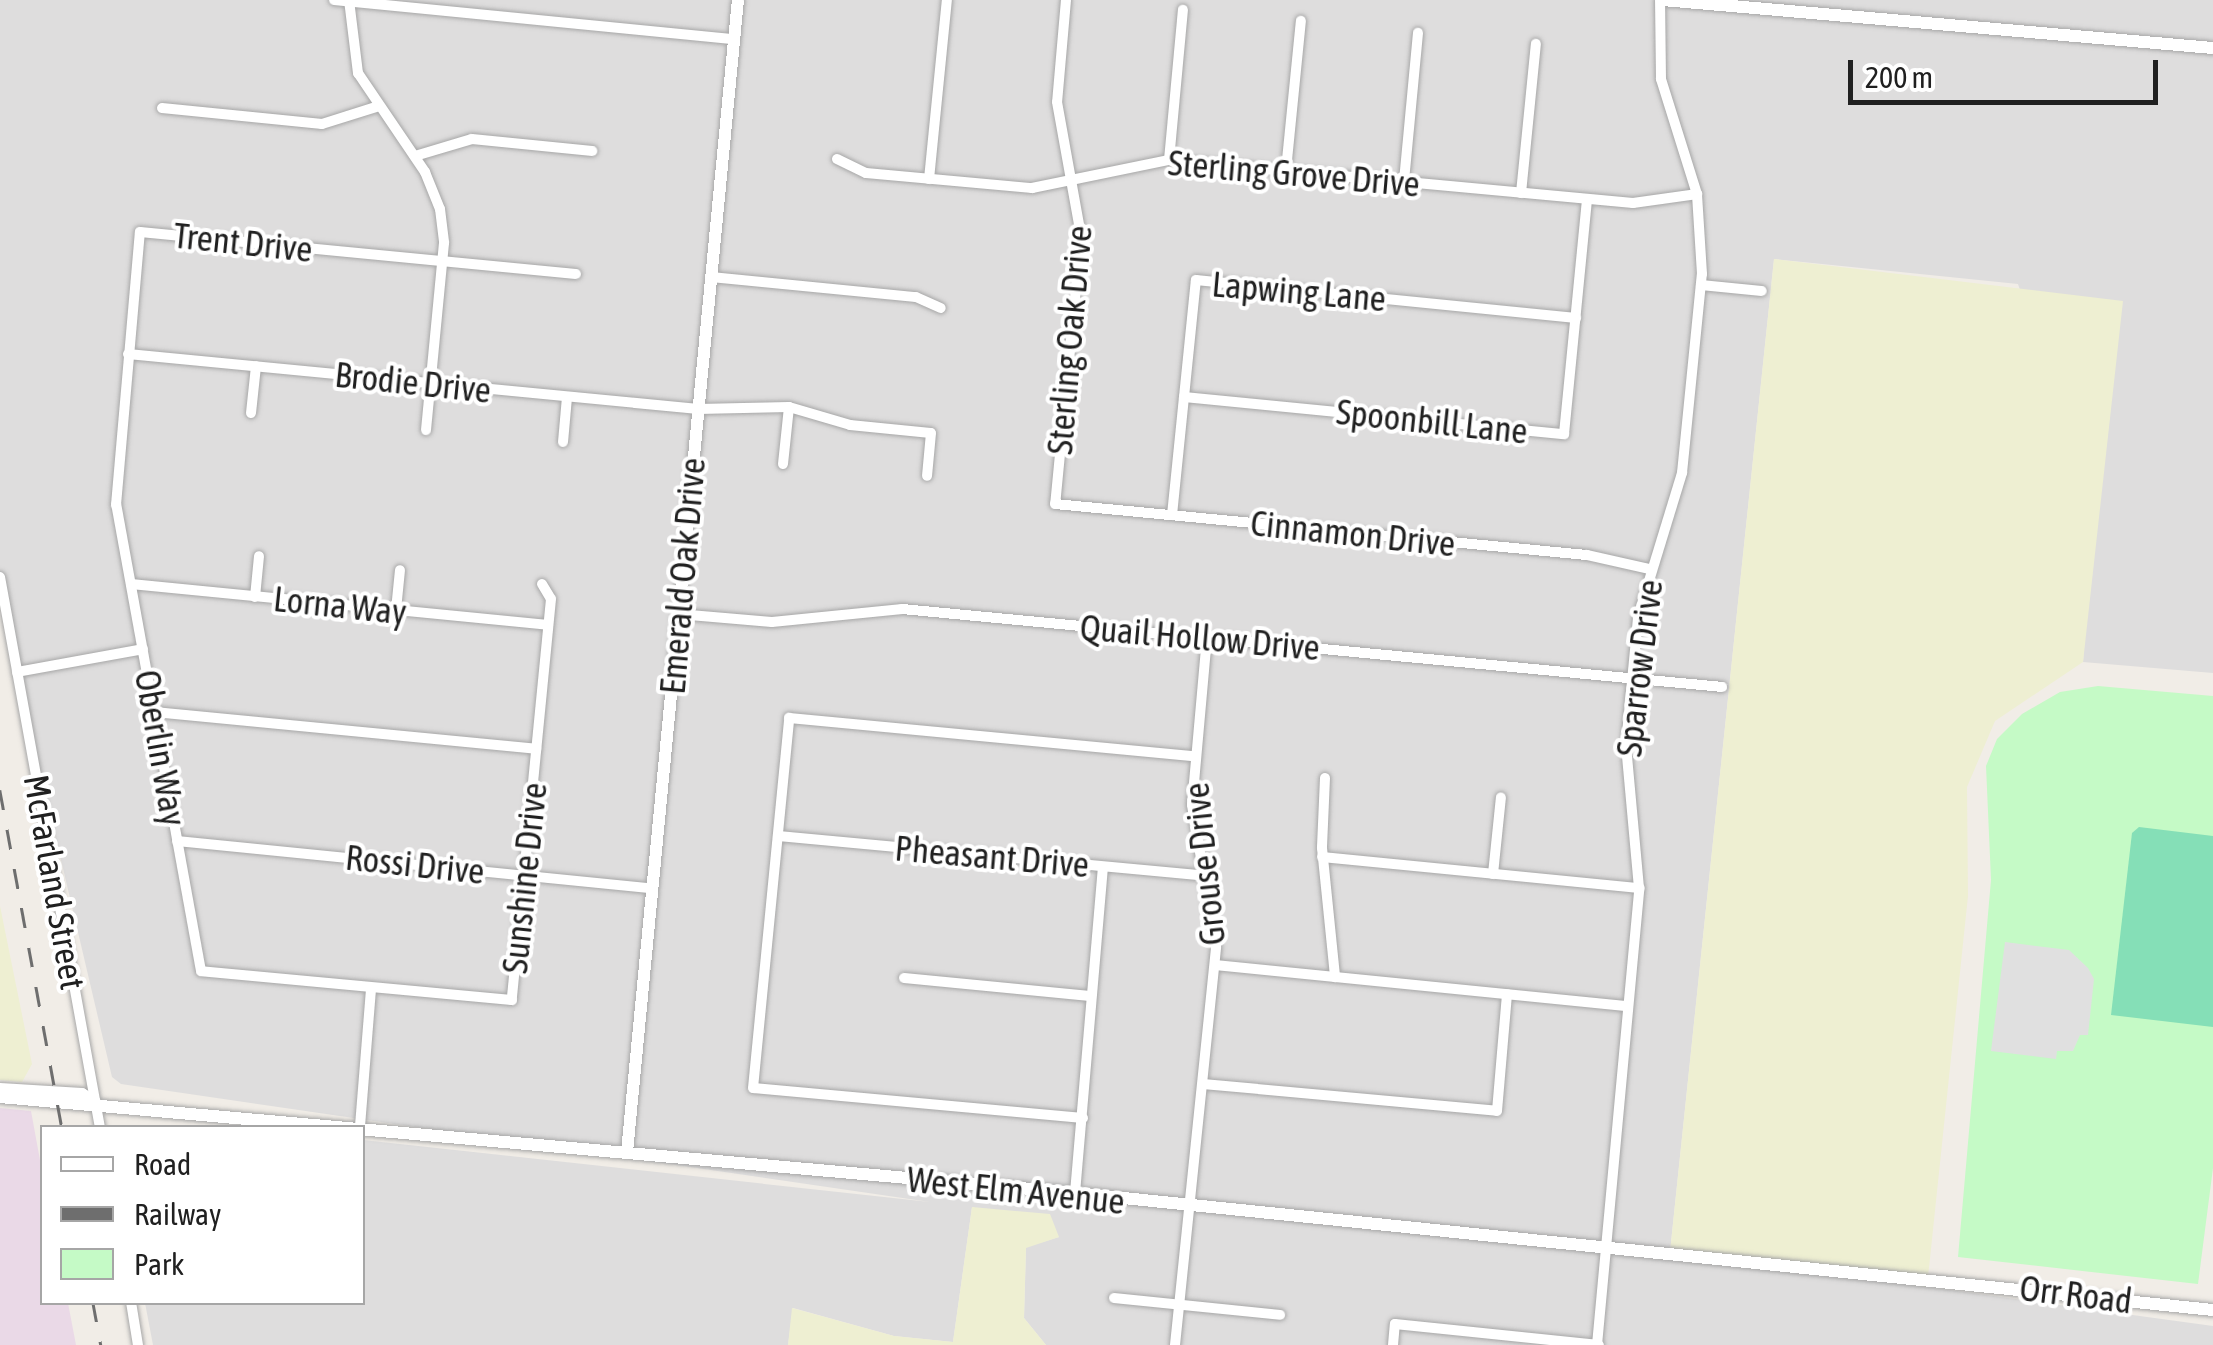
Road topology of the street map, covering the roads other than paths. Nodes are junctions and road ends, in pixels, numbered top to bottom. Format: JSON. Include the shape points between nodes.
{"nodes":[{"id":1,"x":334,"y":0,"type":"edge"},
{"id":2,"x":738,"y":0,"type":"edge"},
{"id":3,"x":947,"y":0,"type":"edge"},
{"id":4,"x":1066,"y":0,"type":"edge"},
{"id":5,"x":1662,"y":0,"type":"edge"},
{"id":6,"x":349,"y":1,"type":"edge"},
{"id":7,"x":1183,"y":10,"type":"dead end"},
{"id":8,"x":1301,"y":21,"type":"dead end"},
{"id":9,"x":1418,"y":33,"type":"dead end"},
{"id":10,"x":734,"y":39,"type":"junction"},
{"id":11,"x":1536,"y":44,"type":"dead end"},
{"id":12,"x":2213,"y":48,"type":"edge"},
{"id":13,"x":376,"y":107,"type":"junction"},
{"id":14,"x":162,"y":108,"type":"dead end"},
{"id":15,"x":592,"y":151,"type":"dead end"},
{"id":16,"x":415,"y":156,"type":"junction"},
{"id":17,"x":837,"y":158,"type":"dead end"},
{"id":18,"x":1169,"y":160,"type":"junction"},
{"id":19,"x":1286,"y":170,"type":"junction"},
{"id":20,"x":929,"y":179,"type":"junction"},
{"id":21,"x":1404,"y":181,"type":"junction"},
{"id":22,"x":1075,"y":183,"type":"junction"},
{"id":23,"x":1521,"y":192,"type":"junction"},
{"id":24,"x":1697,"y":194,"type":"junction"},
{"id":25,"x":1587,"y":199,"type":"junction"},
{"id":26,"x":443,"y":261,"type":"junction"},
{"id":27,"x":576,"y":274,"type":"dead end"},
{"id":28,"x":710,"y":278,"type":"junction"},
{"id":29,"x":1701,"y":285,"type":"junction"},
{"id":30,"x":1762,"y":292,"type":"dead end"},
{"id":31,"x":942,"y":308,"type":"dead end"},
{"id":32,"x":1576,"y":318,"type":"junction"},
{"id":33,"x":128,"y":354,"type":"junction"},
{"id":34,"x":256,"y":366,"type":"junction"},
{"id":35,"x":431,"y":383,"type":"junction"},
{"id":36,"x":567,"y":397,"type":"junction"},
{"id":37,"x":1184,"y":397,"type":"junction"},
{"id":38,"x":789,"y":407,"type":"junction"},
{"id":39,"x":698,"y":410,"type":"junction"},
{"id":40,"x":251,"y":413,"type":"dead end"},
{"id":41,"x":426,"y":430,"type":"dead end"},
{"id":42,"x":563,"y":442,"type":"dead end"},
{"id":43,"x":783,"y":464,"type":"dead end"},
{"id":44,"x":927,"y":476,"type":"dead end"},
{"id":45,"x":1056,"y":504,"type":"joint"},
{"id":46,"x":1172,"y":515,"type":"junction"},
{"id":47,"x":120,"y":526,"type":"joint"},
{"id":48,"x":259,"y":556,"type":"dead end"},
{"id":49,"x":1650,"y":569,"type":"junction"},
{"id":50,"x":400,"y":570,"type":"dead end"},
{"id":51,"x":0,"y":577,"type":"edge"},
{"id":52,"x":131,"y":584,"type":"junction"},
{"id":53,"x":542,"y":584,"type":"dead end"},
{"id":54,"x":255,"y":596,"type":"junction"},
{"id":55,"x":396,"y":610,"type":"junction"},
{"id":56,"x":678,"y":614,"type":"junction"},
{"id":57,"x":548,"y":625,"type":"junction"},
{"id":58,"x":1207,"y":638,"type":"junction"},
{"id":59,"x":143,"y":649,"type":"junction"},
{"id":60,"x":17,"y":672,"type":"junction"},
{"id":61,"x":1632,"y":679,"type":"junction"},
{"id":62,"x":1722,"y":688,"type":"dead end"},
{"id":63,"x":154,"y":712,"type":"junction"},
{"id":64,"x":536,"y":749,"type":"junction"},
{"id":65,"x":1194,"y":756,"type":"junction"},
{"id":66,"x":1326,"y":778,"type":"dead end"},
{"id":67,"x":1501,"y":796,"type":"dead end"},
{"id":68,"x":778,"y":836,"type":"junction"},
{"id":69,"x":178,"y":841,"type":"junction"},
{"id":70,"x":1322,"y":857,"type":"junction"},
{"id":71,"x":1103,"y":866,"type":"junction"},
{"id":72,"x":1493,"y":874,"type":"junction"},
{"id":73,"x":524,"y":875,"type":"junction"},
{"id":74,"x":1206,"y":876,"type":"junction"},
{"id":75,"x":652,"y":888,"type":"junction"},
{"id":76,"x":1639,"y":888,"type":"junction"},
{"id":77,"x":1214,"y":965,"type":"junction"},
{"id":78,"x":201,"y":971,"type":"joint"},
{"id":79,"x":1335,"y":977,"type":"junction"},
{"id":80,"x":904,"y":978,"type":"dead end"},
{"id":81,"x":372,"y":988,"type":"junction"},
{"id":82,"x":1507,"y":994,"type":"junction"},
{"id":83,"x":1090,"y":996,"type":"junction"},
{"id":84,"x":1628,"y":1006,"type":"junction"},
{"id":85,"x":1203,"y":1084,"type":"junction"},
{"id":86,"x":0,"y":1089,"type":"edge"},
{"id":87,"x":0,"y":1098,"type":"edge"},
{"id":88,"x":57,"y":1098,"type":"junction"},
{"id":89,"x":95,"y":1102,"type":"junction"},
{"id":90,"x":1083,"y":1118,"type":"junction"},
{"id":91,"x":99,"y":1125,"type":"edge"},
{"id":92,"x":349,"y":1125,"type":"edge"},
{"id":93,"x":360,"y":1125,"type":"edge"},
{"id":94,"x":365,"y":1126,"type":"edge"},
{"id":95,"x":627,"y":1152,"type":"junction"},
{"id":96,"x":1075,"y":1193,"type":"junction"},
{"id":97,"x":1191,"y":1209,"type":"junction"},
{"id":98,"x":1605,"y":1247,"type":"junction"},
{"id":99,"x":1938,"y":1278,"type":"joint"},
{"id":100,"x":1114,"y":1298,"type":"dead end"},
{"id":101,"x":131,"y":1305,"type":"edge"},
{"id":102,"x":1180,"y":1305,"type":"junction"},
{"id":103,"x":2213,"y":1310,"type":"edge"},
{"id":104,"x":1280,"y":1315,"type":"dead end"},
{"id":105,"x":138,"y":1345,"type":"edge"},
{"id":106,"x":1174,"y":1345,"type":"edge"},
{"id":107,"x":1393,"y":1345,"type":"edge"},
{"id":108,"x":1598,"y":1345,"type":"edge"}],
"edges":[{"from":1,"to":6,"type":"street"},
{"from":2,"to":10,"type":"street","name":"Emerald Oak Drive"},
{"from":3,"to":20,"type":"street"},
{"from":4,"to":22,"type":"street","name":"Sterling Oak Drive","via":[[1057,102]]},
{"from":5,"to":12,"type":"street"},
{"from":5,"to":24,"type":"street","name":"Sparrow Drive","via":[[1661,80]]},
{"from":6,"to":10,"type":"street"},
{"from":6,"to":13,"type":"street","via":[[354,57]]},
{"from":7,"to":18,"type":"street"},
{"from":8,"to":19,"type":"street"},
{"from":9,"to":21,"type":"street"},
{"from":10,"to":28,"type":"street","name":"Emerald Oak Drive"},
{"from":11,"to":23,"type":"street"},
{"from":13,"to":14,"type":"street","via":[[322,124]]},
{"from":13,"to":16,"type":"street"},
{"from":15,"to":16,"type":"street","via":[[472,139]]},
{"from":16,"to":26,"type":"street","via":[[440,209]]},
{"from":17,"to":20,"type":"street","name":"Sterling Grove Drive","via":[[866,173]]},
{"from":18,"to":19,"type":"street","name":"Sterling Grove Drive"},
{"from":18,"to":22,"type":"street","name":"Sterling Grove Drive"},
{"from":19,"to":21,"type":"street","name":"Sterling Grove Drive"},
{"from":20,"to":22,"type":"street","name":"Sterling Grove Drive","via":[[1032,188]]},
{"from":21,"to":23,"type":"street","name":"Sterling Grove Drive"},
{"from":22,"to":45,"type":"street","name":"Sterling Oak Drive","via":[[1081,236]]},
{"from":23,"to":25,"type":"street","name":"Sterling Grove Drive"},
{"from":24,"to":25,"type":"street","name":"Sterling Grove Drive","via":[[1651,202]]},
{"from":24,"to":29,"type":"street","name":"Sparrow Drive"},
{"from":25,"to":32,"type":"street","name":"Spoonbill Lane"},
{"from":26,"to":27,"type":"street"},
{"from":26,"to":33,"type":"street","name":"Trent Drive","via":[[140,232]]},
{"from":26,"to":35,"type":"street"},
{"from":28,"to":31,"type":"street","via":[[916,297]]},
{"from":28,"to":39,"type":"street","name":"Emerald Oak Drive"},
{"from":29,"to":30,"type":"street"},
{"from":29,"to":49,"type":"street","name":"Sparrow Drive","via":[[1682,473]]},
{"from":32,"to":37,"type":"street","name":"Spoonbill Lane","via":[[1564,434]]},
{"from":32,"to":37,"type":"street","name":"Lapwing Lane","via":[[1196,280]]},
{"from":33,"to":34,"type":"street","name":"Brodie Drive"},
{"from":33,"to":47,"type":"street","name":"Trent Drive"},
{"from":34,"to":35,"type":"street","name":"Brodie Drive"},
{"from":34,"to":40,"type":"street"},
{"from":35,"to":36,"type":"street","name":"Brodie Drive"},
{"from":35,"to":41,"type":"street"},
{"from":36,"to":39,"type":"street","name":"Brodie Drive"},
{"from":36,"to":42,"type":"street"},
{"from":37,"to":46,"type":"street","name":"Lapwing Lane"},
{"from":38,"to":39,"type":"street","name":"Brodie Drive"},
{"from":38,"to":43,"type":"street"},
{"from":38,"to":44,"type":"street","name":"Brodie Drive","via":[[850,425],[931,433]]},
{"from":39,"to":56,"type":"street","name":"Emerald Oak Drive"},
{"from":45,"to":46,"type":"street","name":"Cinnamon Drive"},
{"from":46,"to":49,"type":"street","name":"Cinnamon Drive","via":[[1587,555]]},
{"from":47,"to":52,"type":"street","name":"Oberlin Way"},
{"from":48,"to":54,"type":"street"},
{"from":49,"to":61,"type":"street","name":"Sparrow Drive"},
{"from":50,"to":55,"type":"street"},
{"from":51,"to":60,"type":"street","name":"McFarland Street"},
{"from":52,"to":54,"type":"street","name":"Lorna Way"},
{"from":52,"to":59,"type":"street","name":"Oberlin Way"},
{"from":53,"to":57,"type":"street","name":"Sunshine Drive","via":[[551,599]]},
{"from":54,"to":55,"type":"street","name":"Lorna Way"},
{"from":55,"to":57,"type":"street","name":"Lorna Way"},
{"from":56,"to":58,"type":"street","name":"Quail Hollow Drive","via":[[772,622],[885,608]]},
{"from":56,"to":75,"type":"street","name":"Emerald Oak Drive"},
{"from":57,"to":64,"type":"street","name":"Sunshine Drive"},
{"from":58,"to":61,"type":"street","name":"Quail Hollow Drive"},
{"from":58,"to":65,"type":"street","name":"Grouse Drive"},
{"from":59,"to":60,"type":"street"},
{"from":59,"to":63,"type":"street","name":"Oberlin Way"},
{"from":60,"to":89,"type":"street","name":"McFarland Street"},
{"from":61,"to":62,"type":"street","name":"Quail Hollow Drive"},
{"from":61,"to":76,"type":"street","name":"Sparrow Drive","via":[[1626,772]]},
{"from":63,"to":64,"type":"street"},
{"from":63,"to":69,"type":"street","name":"Oberlin Way"},
{"from":64,"to":73,"type":"street","name":"Sunshine Drive"},
{"from":65,"to":68,"type":"street","via":[[789,718]]},
{"from":65,"to":74,"type":"street","name":"Grouse Drive","via":[[1192,804]]},
{"from":66,"to":70,"type":"street"},
{"from":67,"to":72,"type":"street"},
{"from":68,"to":71,"type":"street","name":"Pheasant Drive"},
{"from":68,"to":90,"type":"street","via":[[754,1088]]},
{"from":69,"to":73,"type":"street","name":"Rossi Drive"},
{"from":69,"to":78,"type":"street","name":"Oberlin Way"},
{"from":70,"to":72,"type":"street"},
{"from":70,"to":79,"type":"street"},
{"from":71,"to":74,"type":"street","name":"Pheasant Drive"},
{"from":71,"to":83,"type":"street"},
{"from":72,"to":76,"type":"street"},
{"from":73,"to":75,"type":"street","name":"Rossi Drive"},
{"from":73,"to":81,"type":"street","name":"Sunshine Drive","via":[[512,1000]]},
{"from":74,"to":77,"type":"street","name":"Grouse Drive"},
{"from":75,"to":95,"type":"street","name":"Emerald Oak Drive"},
{"from":76,"to":84,"type":"street","name":"Sparrow Drive"},
{"from":77,"to":79,"type":"street"},
{"from":77,"to":85,"type":"street","name":"Grouse Drive"},
{"from":78,"to":81,"type":"street","name":"Sunshine Drive"},
{"from":79,"to":82,"type":"street"},
{"from":80,"to":83,"type":"street"},
{"from":81,"to":93,"type":"street"},
{"from":82,"to":84,"type":"street"},
{"from":82,"to":85,"type":"street","via":[[1497,1111]]},
{"from":83,"to":90,"type":"street"},
{"from":84,"to":98,"type":"street","name":"Sparrow Drive"},
{"from":85,"to":97,"type":"street","name":"Grouse Drive"},
{"from":86,"to":88,"type":"street"},
{"from":87,"to":88,"type":"street"},
{"from":88,"to":89,"type":"street","name":"West Elm Avenue"},
{"from":89,"to":91,"type":"street","name":"McFarland Street"},
{"from":89,"to":92,"type":"street","name":"West Elm Avenue"},
{"from":90,"to":96,"type":"street"},
{"from":94,"to":95,"type":"street","name":"West Elm Avenue"},
{"from":95,"to":96,"type":"street","name":"West Elm Avenue"},
{"from":96,"to":97,"type":"street","name":"West Elm Avenue"},
{"from":97,"to":98,"type":"street","name":"West Elm Avenue"},
{"from":97,"to":102,"type":"street","name":"Grouse Drive"},
{"from":98,"to":99,"type":"street","name":"West Elm Avenue"},
{"from":98,"to":108,"type":"street","name":"Sparrow Drive"},
{"from":99,"to":103,"type":"street","name":"Orr Road"},
{"from":100,"to":102,"type":"street"},
{"from":101,"to":105,"type":"street"},
{"from":102,"to":104,"type":"street"},
{"from":102,"to":106,"type":"street","name":"Grouse Drive"},
{"from":107,"to":108,"type":"street","via":[[1395,1324]]}]}
